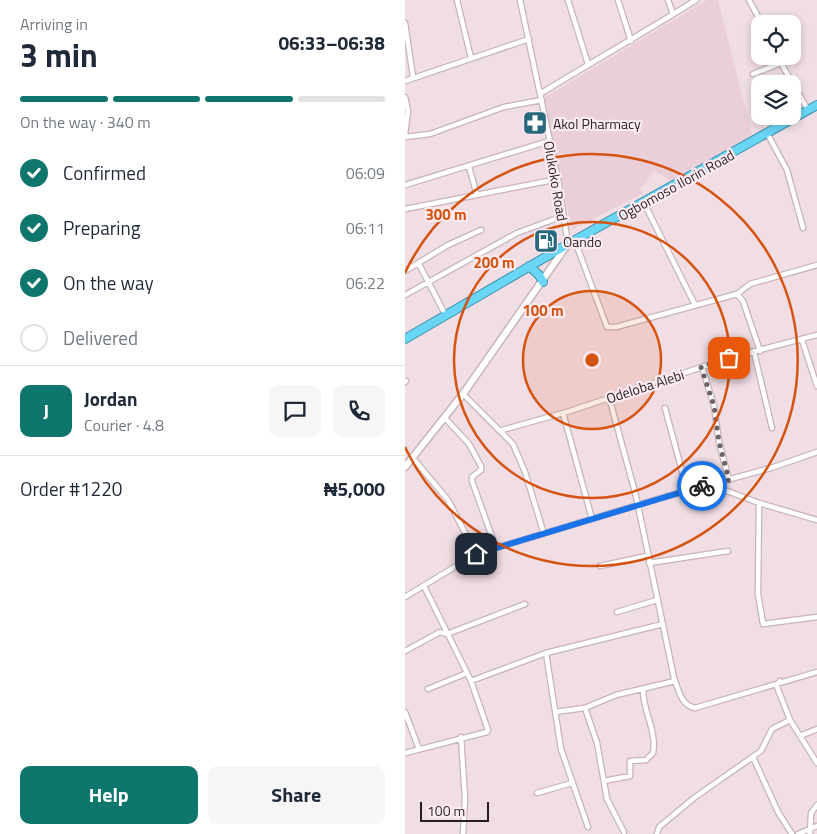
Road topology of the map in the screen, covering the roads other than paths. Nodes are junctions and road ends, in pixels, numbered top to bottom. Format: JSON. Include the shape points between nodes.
{"nodes":[{"id":1,"x":457,"y":0,"type":"edge"},
{"id":2,"x":520,"y":0,"type":"edge"},
{"id":3,"x":568,"y":0,"type":"edge"},
{"id":4,"x":618,"y":0,"type":"edge"},
{"id":5,"x":668,"y":0,"type":"edge"},
{"id":6,"x":696,"y":0,"type":"edge"},
{"id":7,"x":749,"y":0,"type":"edge"},
{"id":8,"x":673,"y":14,"type":"junction"},
{"id":9,"x":757,"y":15,"type":"edge"},
{"id":10,"x":405,"y":23,"type":"edge"},
{"id":11,"x":529,"y":39,"type":"junction"},
{"id":12,"x":631,"y":41,"type":"junction"},
{"id":13,"x":471,"y":58,"type":"junction"},
{"id":14,"x":588,"y":64,"type":"junction"},
{"id":15,"x":776,"y":65,"type":"edge"},
{"id":16,"x":782,"y":65,"type":"edge"},
{"id":17,"x":753,"y":74,"type":"dead end"},
{"id":18,"x":413,"y":77,"type":"junction"},
{"id":19,"x":405,"y":81,"type":"edge"},
{"id":20,"x":541,"y":94,"type":"junction"},
{"id":21,"x":405,"y":97,"type":"edge"},
{"id":22,"x":542,"y":100,"type":"junction"},
{"id":23,"x":817,"y":105,"type":"edge"},
{"id":24,"x":808,"y":110,"type":"junction"},
{"id":25,"x":406,"y":112,"type":"edge"},
{"id":26,"x":767,"y":133,"type":"junction"},
{"id":27,"x":405,"y":136,"type":"edge"},
{"id":28,"x":549,"y":141,"type":"junction"},
{"id":29,"x":469,"y":167,"type":"junction"},
{"id":30,"x":558,"y":178,"type":"junction"},
{"id":31,"x":405,"y":185,"type":"edge"},
{"id":32,"x":477,"y":194,"type":"junction"},
{"id":33,"x":644,"y":203,"type":"junction"},
{"id":34,"x":405,"y":209,"type":"edge"},
{"id":35,"x":563,"y":216,"type":"junction"},
{"id":36,"x":803,"y":228,"type":"dead end"},
{"id":37,"x":481,"y":230,"type":"dead end"},
{"id":38,"x":571,"y":243,"type":"junction"},
{"id":39,"x":419,"y":264,"type":"junction"},
{"id":40,"x":817,"y":265,"type":"edge"},
{"id":41,"x":529,"y":266,"type":"junction"},
{"id":42,"x":405,"y":272,"type":"edge"},
{"id":43,"x":543,"y":282,"type":"junction"},
{"id":44,"x":428,"y":283,"type":"junction"},
{"id":45,"x":405,"y":294,"type":"edge"},
{"id":46,"x":737,"y":294,"type":"junction"},
{"id":47,"x":695,"y":305,"type":"junction"},
{"id":48,"x":446,"y":316,"type":"junction"},
{"id":49,"x":817,"y":335,"type":"edge"},
{"id":50,"x":405,"y":339,"type":"edge"},
{"id":51,"x":802,"y":340,"type":"junction"},
{"id":52,"x":760,"y":351,"type":"junction"},
{"id":53,"x":754,"y":352,"type":"junction"},
{"id":54,"x":701,"y":367,"type":"junction"},
{"id":55,"x":817,"y":386,"type":"edge"},
{"id":56,"x":463,"y":394,"type":"junction"},
{"id":57,"x":609,"y":397,"type":"junction"},
{"id":58,"x":665,"y":408,"type":"dead end"},
{"id":59,"x":563,"y":413,"type":"junction"},
{"id":60,"x":445,"y":418,"type":"junction"},
{"id":61,"x":772,"y":428,"type":"dead end"},
{"id":62,"x":502,"y":430,"type":"junction"},
{"id":63,"x":817,"y":452,"type":"edge"},
{"id":64,"x":413,"y":458,"type":"junction"},
{"id":65,"x":405,"y":467,"type":"edge"},
{"id":66,"x":729,"y":480,"type":"junction"},
{"id":67,"x":709,"y":484,"type":"junction"},
{"id":68,"x":687,"y":490,"type":"junction"},
{"id":69,"x":759,"y":503,"type":"junction"},
{"id":70,"x":637,"y":505,"type":"junction"},
{"id":71,"x":592,"y":519,"type":"junction"},
{"id":72,"x":817,"y":520,"type":"edge"},
{"id":73,"x":544,"y":534,"type":"junction"},
{"id":74,"x":496,"y":548,"type":"junction"},
{"id":75,"x":728,"y":551,"type":"dead end"},
{"id":76,"x":476,"y":554,"type":"junction"},
{"id":77,"x":647,"y":556,"type":"junction"},
{"id":78,"x":649,"y":563,"type":"junction"},
{"id":79,"x":600,"y":566,"type":"dead end"},
{"id":80,"x":424,"y":586,"type":"junction"},
{"id":81,"x":405,"y":597,"type":"edge"},
{"id":82,"x":657,"y":600,"type":"junction"},
{"id":83,"x":525,"y":604,"type":"dead end"},
{"id":84,"x":617,"y":612,"type":"dead end"},
{"id":85,"x":817,"y":617,"type":"edge"},
{"id":86,"x":663,"y":624,"type":"junction"},
{"id":87,"x":447,"y":634,"type":"junction"},
{"id":88,"x":405,"y":651,"type":"edge"},
{"id":89,"x":546,"y":653,"type":"junction"},
{"id":90,"x":817,"y":672,"type":"edge"},
{"id":91,"x":467,"y":673,"type":"junction"},
{"id":92,"x":675,"y":681,"type":"junction"},
{"id":93,"x":780,"y":681,"type":"junction"},
{"id":94,"x":471,"y":682,"type":"junction"},
{"id":95,"x":428,"y":689,"type":"dead end"},
{"id":96,"x":643,"y":690,"type":"junction"},
{"id":97,"x":585,"y":708,"type":"junction"},
{"id":98,"x":405,"y":712,"type":"edge"},
{"id":99,"x":555,"y":712,"type":"junction"},
{"id":100,"x":790,"y":720,"type":"junction"},
{"id":101,"x":817,"y":729,"type":"edge"},
{"id":102,"x":800,"y":736,"type":"junction"},
{"id":103,"x":461,"y":737,"type":"junction"},
{"id":104,"x":419,"y":749,"type":"junction"},
{"id":105,"x":405,"y":753,"type":"edge"},
{"id":106,"x":753,"y":758,"type":"junction"},
{"id":107,"x":817,"y":763,"type":"edge"},
{"id":108,"x":604,"y":781,"type":"junction"},
{"id":109,"x":572,"y":783,"type":"junction"},
{"id":110,"x":537,"y":793,"type":"dead end"},
{"id":111,"x":817,"y":805,"type":"edge"},
{"id":112,"x":817,"y":826,"type":"edge"},
{"id":113,"x":588,"y":827,"type":"dead end"},
{"id":114,"x":624,"y":832,"type":"dead end"},
{"id":115,"x":810,"y":832,"type":"edge"},
{"id":116,"x":463,"y":834,"type":"edge"},
{"id":117,"x":657,"y":834,"type":"edge"},
{"id":118,"x":792,"y":834,"type":"edge"},
{"id":119,"x":798,"y":834,"type":"edge"}],
"edges":[{"from":1,"to":13,"type":"street"},
{"from":2,"to":11,"type":"street","name":"Olukoko Road"},
{"from":3,"to":14,"type":"street"},
{"from":4,"to":12,"type":"street"},
{"from":5,"to":8,"type":"street"},
{"from":6,"to":8,"type":"street"},
{"from":7,"to":9,"type":"street"},
{"from":8,"to":12,"type":"street"},
{"from":10,"to":18,"type":"street"},
{"from":11,"to":13,"type":"street"},
{"from":11,"to":20,"type":"street","name":"Olukoko Road"},
{"from":12,"to":14,"type":"street"},
{"from":13,"to":18,"type":"street"},
{"from":14,"to":20,"type":"street"},
{"from":15,"to":17,"type":"street"},
{"from":16,"to":24,"type":"street"},
{"from":18,"to":19,"type":"street"},
{"from":20,"to":22,"type":"street","name":"Olukoko Road"},
{"from":21,"to":25,"type":"street"},
{"from":22,"to":27,"type":"street","via":[[504,107],[430,134]]},
{"from":22,"to":28,"type":"street","name":"Olukoko Road"},
{"from":23,"to":24,"type":"highway","name":"Ogbomoso Ilorin Road"},
{"from":24,"to":26,"type":"highway","name":"Ogbomoso Ilorin Road"},
{"from":25,"to":27,"type":"street"},
{"from":26,"to":33,"type":"highway","name":"Ogbomoso Ilorin Road"},
{"from":26,"to":36,"type":"street","via":[[787,170]]},
{"from":28,"to":29,"type":"street"},
{"from":28,"to":30,"type":"street","name":"Olukoko Road"},
{"from":29,"to":31,"type":"street"},
{"from":29,"to":32,"type":"street"},
{"from":30,"to":32,"type":"street"},
{"from":30,"to":35,"type":"street","name":"Olukoko Road"},
{"from":32,"to":34,"type":"street"},
{"from":33,"to":38,"type":"highway","name":"Ogbomoso Ilorin Road"},
{"from":33,"to":47,"type":"street"},
{"from":35,"to":38,"type":"street","name":"Olukoko Road"},
{"from":35,"to":44,"type":"street","via":[[517,233]]},
{"from":37,"to":39,"type":"street","via":[[448,245]]},
{"from":38,"to":41,"type":"highway","name":"Ogbomoso Ilorin Road"},
{"from":38,"to":43,"type":"main road"},
{"from":38,"to":47,"type":"street","name":"Olukoko Road","via":[[607,327]]},
{"from":39,"to":42,"type":"street"},
{"from":39,"to":44,"type":"street"},
{"from":40,"to":46,"type":"street","via":[[750,284]]},
{"from":41,"to":43,"type":"highway"},
{"from":41,"to":48,"type":"highway","name":"Ogbomoso Ilorin Road"},
{"from":43,"to":56,"type":"main road"},
{"from":44,"to":45,"type":"street"},
{"from":44,"to":48,"type":"street"},
{"from":46,"to":47,"type":"street"},
{"from":46,"to":52,"type":"street","via":[[743,301]]},
{"from":48,"to":50,"type":"highway","name":"Ogbomoso Ilorin Road"},
{"from":49,"to":51,"type":"street","name":"Odeloba Alebi"},
{"from":51,"to":52,"type":"street","name":"Odeloba Alebi"},
{"from":51,"to":55,"type":"street"},
{"from":52,"to":53,"type":"street","name":"Odeloba Alebi"},
{"from":53,"to":54,"type":"street","name":"Odeloba Alebi"},
{"from":53,"to":61,"type":"street"},
{"from":54,"to":57,"type":"street","name":"Odeloba Alebi"},
{"from":54,"to":66,"type":"street","via":[[714,406]]},
{"from":56,"to":60,"type":"main road"},
{"from":56,"to":62,"type":"street"},
{"from":57,"to":59,"type":"street","name":"Odeloba Alebi"},
{"from":57,"to":70,"type":"street"},
{"from":58,"to":68,"type":"street"},
{"from":59,"to":62,"type":"street","name":"Odeloba Alebi"},
{"from":59,"to":71,"type":"street"},
{"from":60,"to":64,"type":"main road"},
{"from":60,"to":74,"type":"street","via":[[469,444],[481,466],[472,481]]},
{"from":62,"to":73,"type":"street","via":[[520,457]]},
{"from":63,"to":66,"type":"street"},
{"from":64,"to":65,"type":"main road"},
{"from":64,"to":76,"type":"street","via":[[448,500]]},
{"from":66,"to":67,"type":"street"},
{"from":67,"to":68,"type":"street"},
{"from":67,"to":69,"type":"street"},
{"from":68,"to":70,"type":"street"},
{"from":69,"to":72,"type":"street"},
{"from":69,"to":85,"type":"street","via":[[758,594],[763,624]]},
{"from":70,"to":71,"type":"street"},
{"from":70,"to":77,"type":"street"},
{"from":71,"to":73,"type":"street"},
{"from":73,"to":74,"type":"street"},
{"from":74,"to":76,"type":"street"},
{"from":75,"to":78,"type":"street"},
{"from":76,"to":80,"type":"street"},
{"from":77,"to":78,"type":"street"},
{"from":77,"to":79,"type":"street"},
{"from":78,"to":82,"type":"street"},
{"from":80,"to":81,"type":"street"},
{"from":80,"to":87,"type":"street"},
{"from":82,"to":84,"type":"street"},
{"from":82,"to":86,"type":"street"},
{"from":83,"to":87,"type":"street"},
{"from":86,"to":89,"type":"street"},
{"from":86,"to":92,"type":"street"},
{"from":87,"to":88,"type":"street","via":[[440,632]]},
{"from":87,"to":91,"type":"street"},
{"from":89,"to":94,"type":"street"},
{"from":89,"to":99,"type":"street"},
{"from":90,"to":93,"type":"street"},
{"from":91,"to":94,"type":"street"},
{"from":91,"to":95,"type":"street"},
{"from":92,"to":93,"type":"street","via":[[682,700],[695,708]]},
{"from":92,"to":96,"type":"street"},
{"from":93,"to":100,"type":"street","via":[[778,692]]},
{"from":94,"to":103,"type":"street","via":[[488,731]]},
{"from":96,"to":97,"type":"street","via":[[616,695]]},
{"from":96,"to":108,"type":"street","via":[[643,703],[654,735],[653,753],[646,760],[630,761],[630,776]]},
{"from":97,"to":99,"type":"street"},
{"from":97,"to":108,"type":"street","via":[[597,743]]},
{"from":98,"to":104,"type":"street"},
{"from":99,"to":109,"type":"street","via":[[561,749]]},
{"from":100,"to":102,"type":"street"},
{"from":100,"to":106,"type":"street","via":[[770,731],[761,751]]},
{"from":101,"to":102,"type":"street"},
{"from":102,"to":107,"type":"street"},
{"from":103,"to":104,"type":"street"},
{"from":103,"to":116,"type":"street","via":[[465,798]]},
{"from":104,"to":105,"type":"street"},
{"from":106,"to":117,"type":"street","via":[[687,804],[659,827]]},
{"from":106,"to":118,"type":"street"},
{"from":108,"to":114,"type":"street","via":[[610,805]]},
{"from":109,"to":110,"type":"street"},
{"from":109,"to":113,"type":"street"},
{"from":111,"to":115,"type":"street","via":[[811,813]]},
{"from":112,"to":115,"type":"street"},
{"from":115,"to":119,"type":"street"}]}
